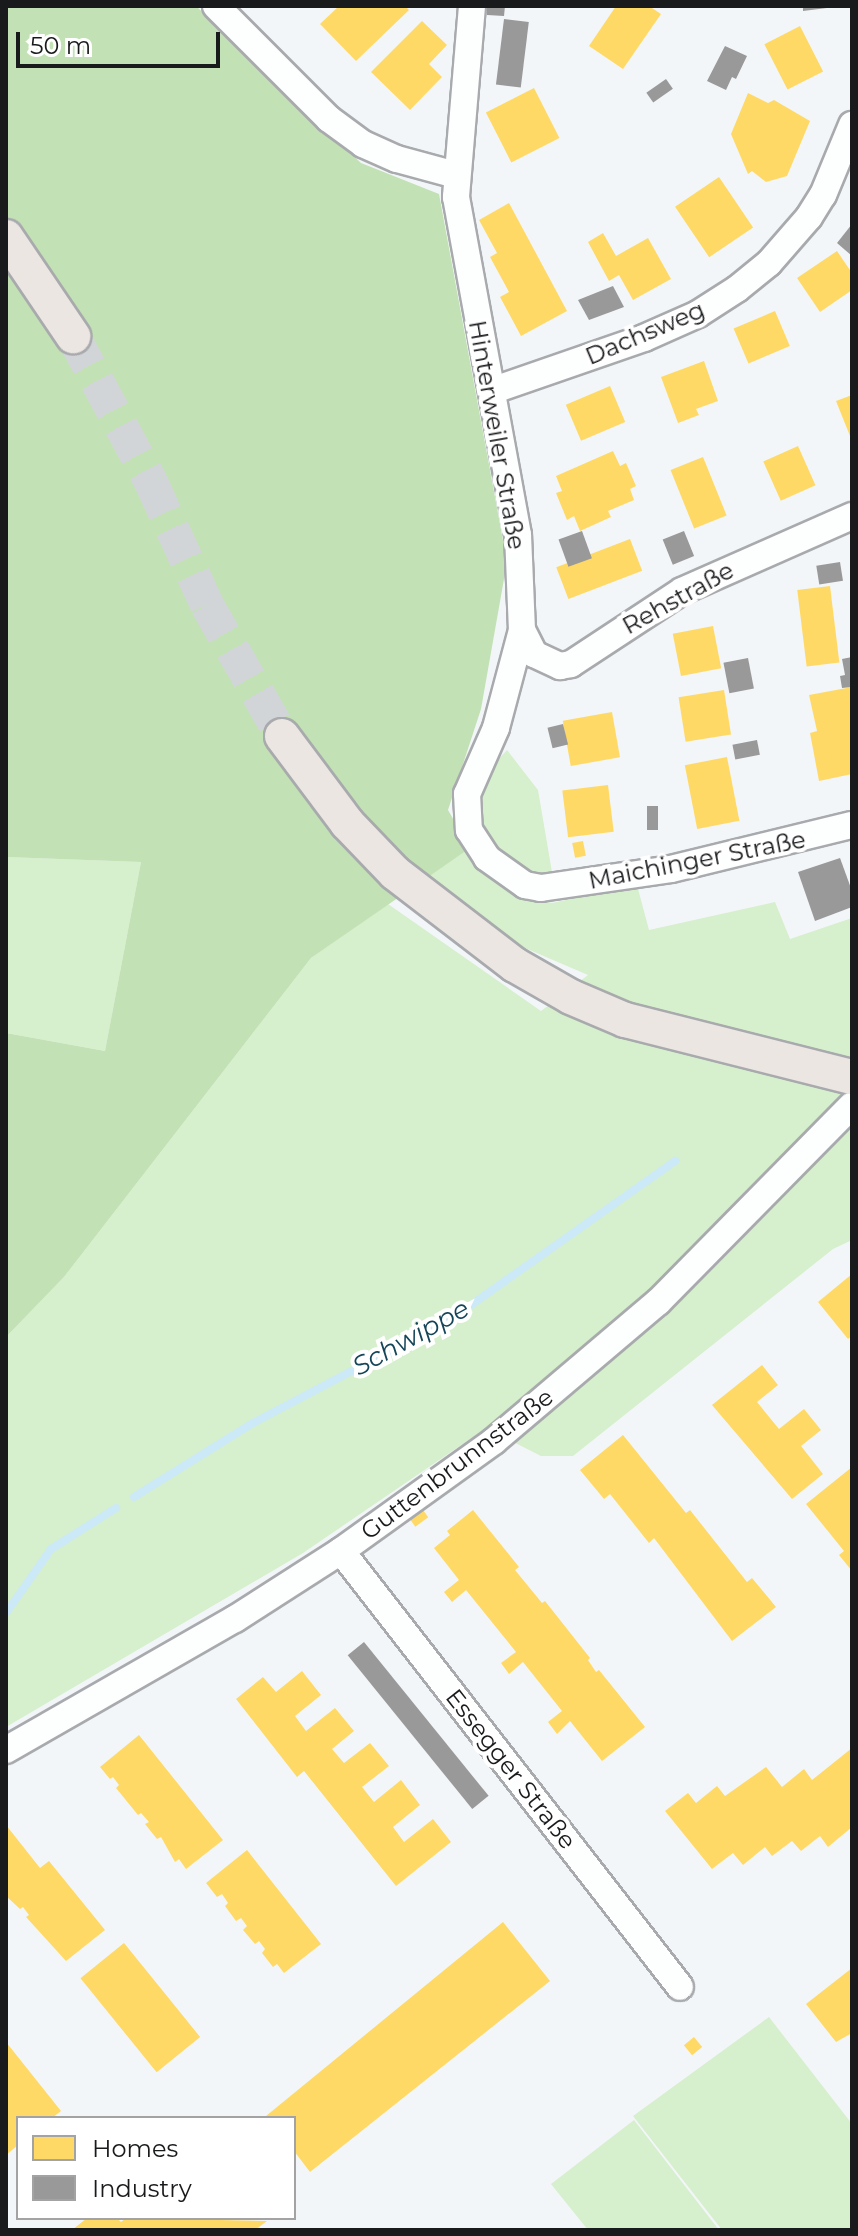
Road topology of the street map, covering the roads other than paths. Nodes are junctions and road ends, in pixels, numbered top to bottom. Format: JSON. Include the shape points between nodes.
{"nodes":[{"id":1,"x":216,"y":6,"type":"edge"},
{"id":2,"x":472,"y":6,"type":"edge"},
{"id":3,"x":852,"y":125,"type":"edge"},
{"id":4,"x":456,"y":175,"type":"junction"},
{"id":5,"x":6,"y":237,"type":"edge"},
{"id":6,"x":73,"y":336,"type":"tunnel mouth"},
{"id":7,"x":494,"y":390,"type":"junction"},
{"id":8,"x":852,"y":516,"type":"edge"},
{"id":9,"x":522,"y":630,"type":"junction"},
{"id":10,"x":282,"y":736,"type":"tunnel mouth"},
{"id":11,"x":852,"y":825,"type":"edge"},
{"id":12,"x":541,"y":888,"type":"joint"},
{"id":13,"x":852,"y":1077,"type":"edge"},
{"id":14,"x":852,"y":1105,"type":"edge"},
{"id":15,"x":341,"y":1551,"type":"junction"},
{"id":16,"x":6,"y":1750,"type":"edge"},
{"id":17,"x":680,"y":1987,"type":"dead end"}],
"edges":[{"from":1,"to":4,"type":"street","via":[[329,119],[363,144]]},
{"from":2,"to":4,"type":"street","name":"Hinterweiler Straße"},
{"from":3,"to":7,"type":"street","name":"Dachsweg","via":[[809,217],[769,263],[737,289],[644,338]]},
{"from":4,"to":7,"type":"street","name":"Hinterweiler Straße","via":[[459,221]]},
{"from":5,"to":6,"type":"main road"},
{"from":7,"to":9,"type":"street","name":"Hinterweiler Straße","via":[[518,535]]},
{"from":8,"to":9,"type":"street","name":"Rehstraße","via":[[682,591],[571,664],[560,666],[534,654]]},
{"from":9,"to":12,"type":"street","name":"Hinterweiler Straße","via":[[496,728],[467,794],[466,813],[469,830],[487,858],[525,885]]},
{"from":10,"to":13,"type":"main road","via":[[347,823],[395,873],[515,965],[625,1020]]},
{"from":11,"to":12,"type":"street","name":"Maichinger Straße","via":[[671,869]]},
{"from":14,"to":15,"type":"street","name":"Guttenbrunnstraße","via":[[648,1311],[494,1441]]},
{"from":15,"to":16,"type":"street","name":"Guttenbrunnstraße","via":[[189,1648]]},
{"from":15,"to":17,"type":"street","name":"Essegger Straße"}]}
